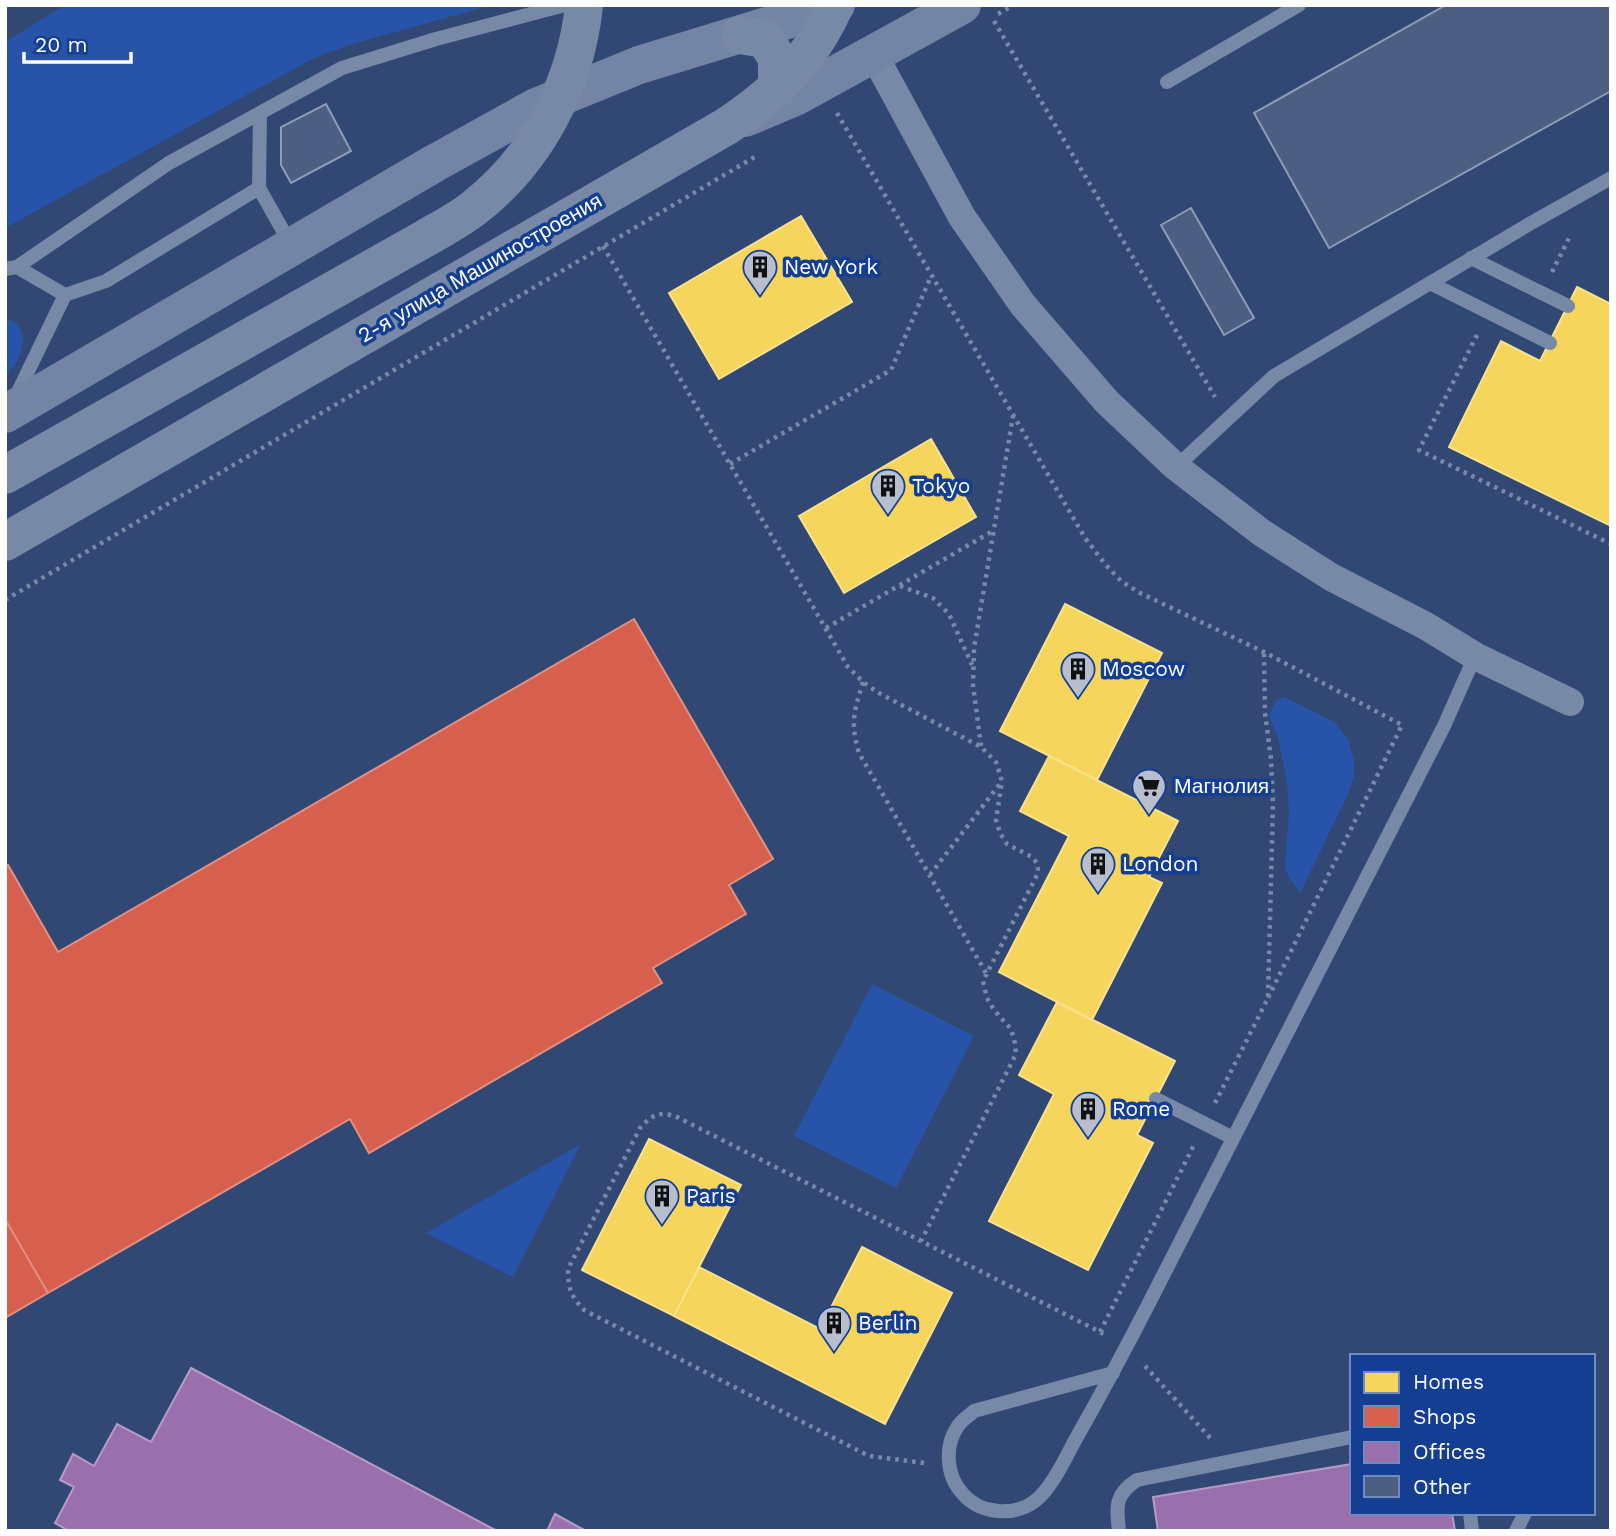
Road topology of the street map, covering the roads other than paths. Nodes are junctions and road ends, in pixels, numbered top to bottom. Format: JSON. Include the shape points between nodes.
{"nodes":[{"id":1,"x":565,"y":5,"type":"edge"},
{"id":2,"x":584,"y":5,"type":"edge"},
{"id":3,"x":835,"y":5,"type":"edge"},
{"id":4,"x":1299,"y":5,"type":"edge"},
{"id":5,"x":977,"y":11,"type":"edge"},
{"id":6,"x":740,"y":35,"type":"junction"},
{"id":7,"x":874,"y":55,"type":"junction"},
{"id":8,"x":1167,"y":82,"type":"dead end"},
{"id":9,"x":777,"y":89,"type":"junction"},
{"id":10,"x":260,"y":113,"type":"junction"},
{"id":11,"x":727,"y":126,"type":"junction"},
{"id":12,"x":1611,"y":178,"type":"edge"},
{"id":13,"x":259,"y":188,"type":"junction"},
{"id":14,"x":292,"y":247,"type":"junction"},
{"id":15,"x":1472,"y":258,"type":"junction"},
{"id":16,"x":11,"y":268,"type":"edge"},
{"id":17,"x":1430,"y":283,"type":"junction"},
{"id":18,"x":65,"y":295,"type":"junction"},
{"id":19,"x":1568,"y":306,"type":"dead end"},
{"id":20,"x":1550,"y":342,"type":"dead end"},
{"id":21,"x":7,"y":413,"type":"edge"},
{"id":22,"x":1176,"y":467,"type":"junction"},
{"id":23,"x":5,"y":475,"type":"edge"},
{"id":24,"x":5,"y":542,"type":"edge"},
{"id":25,"x":1475,"y":656,"type":"junction"},
{"id":26,"x":1570,"y":702,"type":"dead end"},
{"id":27,"x":1156,"y":1099,"type":"dead end"},
{"id":28,"x":1233,"y":1138,"type":"junction"},
{"id":29,"x":1113,"y":1373,"type":"junction"},
{"id":30,"x":1350,"y":1437,"type":"edge"},
{"id":31,"x":1524,"y":1515,"type":"edge"},
{"id":32,"x":1119,"y":1531,"type":"edge"},
{"id":33,"x":1516,"y":1531,"type":"edge"}],
"edges":[{"from":1,"to":10,"type":"lane","via":[[342,68]]},
{"from":2,"to":23,"type":"main road","via":[[572,65],[558,104],[510,176],[474,208]]},
{"from":3,"to":6,"type":"main road"},
{"from":3,"to":9,"type":"main road","via":[[822,33]]},
{"from":4,"to":8,"type":"lane"},
{"from":5,"to":7,"type":"main road","name":"2-я улица Машиностроения"},
{"from":6,"to":9,"type":"main road","via":[[765,39],[777,58]]},
{"from":6,"to":14,"type":"main road","via":[[639,65],[536,107]]},
{"from":7,"to":11,"type":"main road","name":"2-я улица Машиностроения"},
{"from":7,"to":22,"type":"street","via":[[962,217],[1023,305],[1107,402]]},
{"from":9,"to":11,"type":"main road"},
{"from":10,"to":13,"type":"lane"},
{"from":10,"to":16,"type":"lane","via":[[169,163]]},
{"from":11,"to":24,"type":"main road","name":"2-я улица Машиностроения"},
{"from":12,"to":15,"type":"lane"},
{"from":13,"to":14,"type":"lane"},
{"from":13,"to":18,"type":"lane","via":[[106,281]]},
{"from":14,"to":21,"type":"main road"},
{"from":15,"to":17,"type":"lane"},
{"from":15,"to":19,"type":"lane"},
{"from":16,"to":18,"type":"lane"},
{"from":17,"to":20,"type":"lane"},
{"from":17,"to":22,"type":"lane","via":[[1274,376]]},
{"from":18,"to":21,"type":"lane"},
{"from":22,"to":25,"type":"street","via":[[1262,533],[1331,578]]},
{"from":25,"to":26,"type":"street"},
{"from":25,"to":28,"type":"lane","via":[[1444,726]]},
{"from":27,"to":28,"type":"lane"},
{"from":28,"to":29,"type":"lane"},
{"from":29,"to":29,"type":"lane","via":[[974,1411],[958,1426],[949,1448],[949,1467],[964,1495],[982,1508],[998,1511],[1013,1511],[1035,1501],[1052,1482]]},
{"from":30,"to":32,"type":"lane","via":[[1137,1480],[1118,1501]]},
{"from":31,"to":33,"type":"lane"}]}
